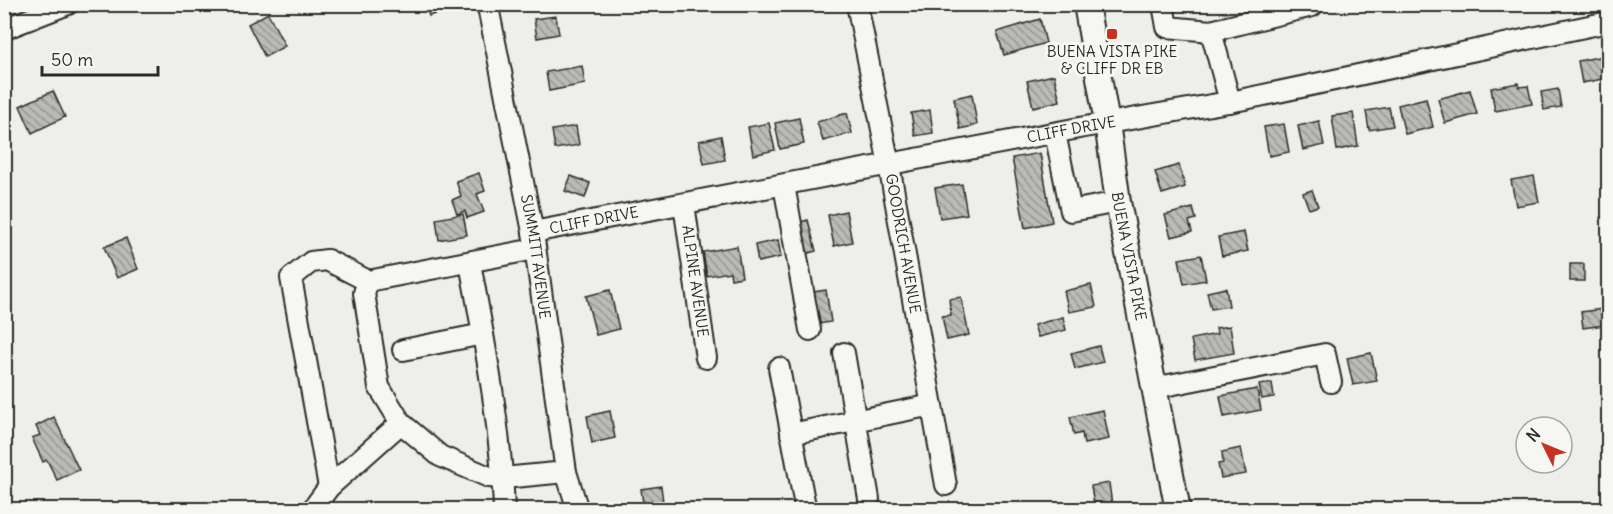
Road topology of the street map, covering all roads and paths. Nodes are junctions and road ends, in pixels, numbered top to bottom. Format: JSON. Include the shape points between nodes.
{"nodes":[{"id":1,"x":68,"y":4,"type":"edge"},
{"id":2,"x":490,"y":4,"type":"edge"},
{"id":3,"x":857,"y":4,"type":"edge"},
{"id":4,"x":1086,"y":4,"type":"edge"},
{"id":5,"x":1163,"y":4,"type":"edge"},
{"id":6,"x":1311,"y":4,"type":"edge"},
{"id":7,"x":1608,"y":22,"type":"edge"},
{"id":8,"x":4,"y":29,"type":"edge"},
{"id":9,"x":1211,"y":31,"type":"junction"},
{"id":10,"x":1230,"y":102,"type":"junction"},
{"id":11,"x":1107,"y":123,"type":"junction"},
{"id":12,"x":1055,"y":133,"type":"junction"},
{"id":13,"x":889,"y":165,"type":"junction"},
{"id":14,"x":784,"y":185,"type":"junction"},
{"id":15,"x":1118,"y":202,"type":"junction"},
{"id":16,"x":684,"y":204,"type":"junction"},
{"id":17,"x":534,"y":241,"type":"junction"},
{"id":18,"x":470,"y":263,"type":"junction"},
{"id":19,"x":368,"y":281,"type":"junction"},
{"id":20,"x":810,"y":330,"type":"dead end"},
{"id":21,"x":483,"y":334,"type":"junction"},
{"id":22,"x":404,"y":350,"type":"dead end"},
{"id":23,"x":844,"y":353,"type":"dead end"},
{"id":24,"x":706,"y":358,"type":"dead end"},
{"id":25,"x":779,"y":368,"type":"dead end"},
{"id":26,"x":1331,"y":382,"type":"dead end"},
{"id":27,"x":1154,"y":388,"type":"junction"},
{"id":28,"x":932,"y":405,"type":"junction"},
{"id":29,"x":856,"y":422,"type":"junction"},
{"id":30,"x":401,"y":423,"type":"junction"},
{"id":31,"x":791,"y":434,"type":"junction"},
{"id":32,"x":566,"y":472,"type":"junction"},
{"id":33,"x":503,"y":478,"type":"junction"},
{"id":34,"x":946,"y":485,"type":"dead end"},
{"id":35,"x":329,"y":487,"type":"junction"},
{"id":36,"x":869,"y":499,"type":"dead end"},
{"id":37,"x":805,"y":506,"type":"dead end"},
{"id":38,"x":312,"y":510,"type":"edge"},
{"id":39,"x":504,"y":510,"type":"edge"},
{"id":40,"x":578,"y":510,"type":"edge"},
{"id":41,"x":1178,"y":510,"type":"edge"}],
"edges":[{"from":1,"to":8,"type":"street"},
{"from":2,"to":17,"type":"street","name":"SUMMITT AVENUE"},
{"from":3,"to":13,"type":"street","name":"GOODRICH AVENUE"},
{"from":4,"to":11,"type":"main road","name":"BUENA VISTA PIKE"},
{"from":5,"to":9,"type":"street","via":[[1167,27]]},
{"from":6,"to":9,"type":"street"},
{"from":7,"to":10,"type":"street","name":"CLIFF DRIVE"},
{"from":9,"to":10,"type":"street"},
{"from":10,"to":11,"type":"street","name":"CLIFF DRIVE"},
{"from":11,"to":12,"type":"street","name":"CLIFF DRIVE"},
{"from":11,"to":15,"type":"main road","name":"BUENA VISTA PIKE"},
{"from":12,"to":13,"type":"street","name":"CLIFF DRIVE"},
{"from":12,"to":15,"type":"street","via":[[1071,211]]},
{"from":13,"to":14,"type":"street","name":"CLIFF DRIVE"},
{"from":13,"to":28,"type":"street","name":"GOODRICH AVENUE"},
{"from":14,"to":16,"type":"street","name":"CLIFF DRIVE"},
{"from":14,"to":20,"type":"street"},
{"from":15,"to":27,"type":"main road","name":"BUENA VISTA PIKE"},
{"from":16,"to":17,"type":"street","name":"CLIFF DRIVE"},
{"from":16,"to":24,"type":"street","name":"ALPINE AVENUE"},
{"from":17,"to":18,"type":"street","name":"CLIFF DRIVE"},
{"from":17,"to":32,"type":"street","name":"SUMMITT AVENUE"},
{"from":18,"to":19,"type":"street","name":"CLIFF DRIVE"},
{"from":18,"to":21,"type":"street"},
{"from":19,"to":30,"type":"street","via":[[364,293],[379,387]]},
{"from":19,"to":35,"type":"street","via":[[327,260],[312,261],[291,278]]},
{"from":21,"to":22,"type":"street"},
{"from":21,"to":33,"type":"street"},
{"from":23,"to":29,"type":"street"},
{"from":25,"to":31,"type":"street"},
{"from":26,"to":27,"type":"street","via":[[1325,354]]},
{"from":27,"to":41,"type":"main road","name":"BUENA VISTA PIKE"},
{"from":28,"to":29,"type":"street"},
{"from":28,"to":34,"type":"street","name":"GOODRICH AVENUE"},
{"from":29,"to":31,"type":"street"},
{"from":29,"to":36,"type":"street"},
{"from":30,"to":33,"type":"street","via":[[440,456],[489,477]]},
{"from":30,"to":35,"type":"street"},
{"from":31,"to":37,"type":"street"},
{"from":32,"to":33,"type":"street"},
{"from":32,"to":40,"type":"street","name":"SUMMITT AVENUE"},
{"from":33,"to":39,"type":"street"},
{"from":35,"to":38,"type":"street"}]}
